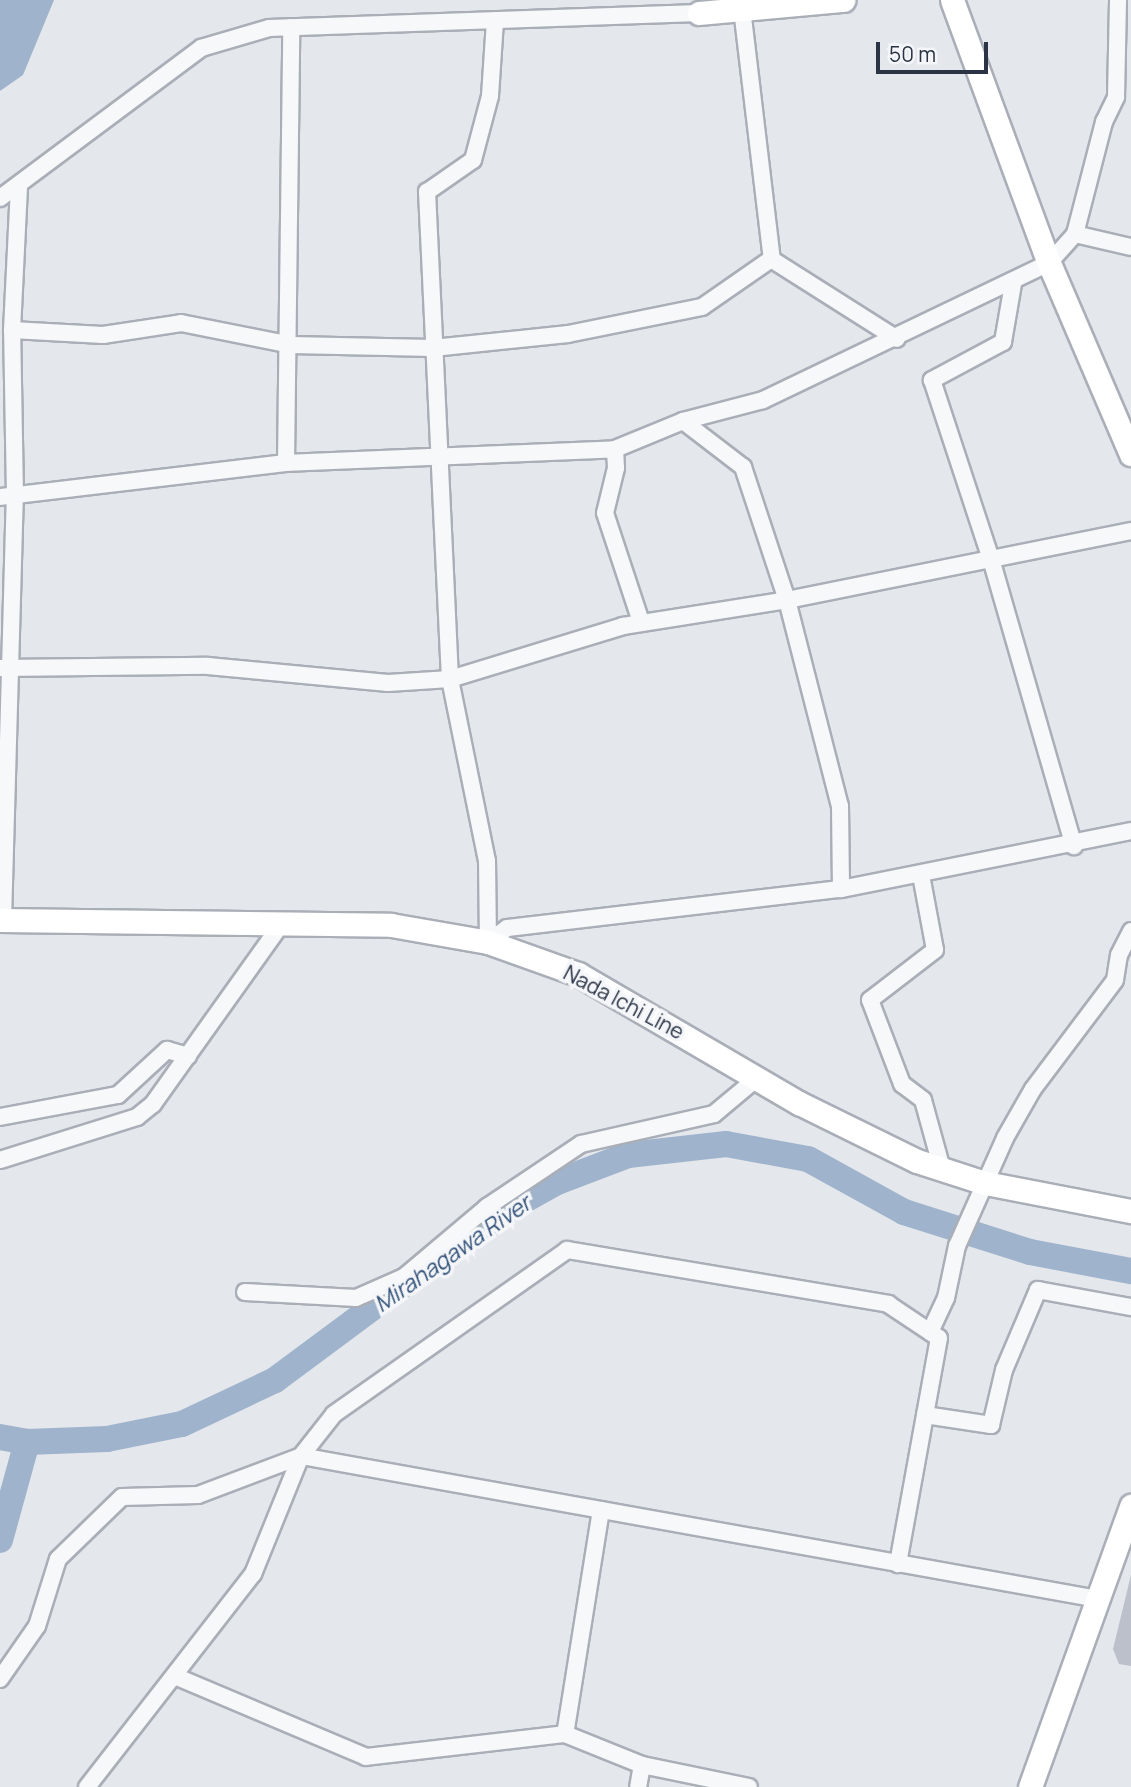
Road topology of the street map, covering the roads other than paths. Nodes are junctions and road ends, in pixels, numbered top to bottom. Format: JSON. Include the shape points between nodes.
{"nodes":[{"id":1,"x":843,"y":0,"type":"edge"},
{"id":2,"x":952,"y":0,"type":"edge"},
{"id":3,"x":1118,"y":0,"type":"edge"},
{"id":4,"x":742,"y":9,"type":"junction"},
{"id":5,"x":699,"y":13,"type":"joint"},
{"id":6,"x":495,"y":20,"type":"junction"},
{"id":7,"x":291,"y":27,"type":"junction"},
{"id":8,"x":19,"y":187,"type":"junction"},
{"id":9,"x":0,"y":198,"type":"edge"},
{"id":10,"x":1074,"y":234,"type":"junction"},
{"id":11,"x":1131,"y":247,"type":"edge"},
{"id":12,"x":772,"y":259,"type":"junction"},
{"id":13,"x":1049,"y":263,"type":"junction"},
{"id":14,"x":1013,"y":284,"type":"junction"},
{"id":15,"x":12,"y":330,"type":"junction"},
{"id":16,"x":897,"y":339,"type":"junction"},
{"id":17,"x":291,"y":345,"type":"junction"},
{"id":18,"x":433,"y":348,"type":"junction"},
{"id":19,"x":682,"y":421,"type":"junction"},
{"id":20,"x":615,"y":449,"type":"junction"},
{"id":21,"x":1131,"y":454,"type":"edge"},
{"id":22,"x":441,"y":460,"type":"junction"},
{"id":23,"x":286,"y":463,"type":"junction"},
{"id":24,"x":7,"y":496,"type":"edge"},
{"id":25,"x":1131,"y":531,"type":"edge"},
{"id":26,"x":991,"y":559,"type":"junction"},
{"id":27,"x":787,"y":600,"type":"junction"},
{"id":28,"x":641,"y":622,"type":"junction"},
{"id":29,"x":5,"y":668,"type":"edge"},
{"id":30,"x":450,"y":679,"type":"junction"},
{"id":31,"x":1131,"y":831,"type":"edge"},
{"id":32,"x":1074,"y":846,"type":"junction"},
{"id":33,"x":921,"y":875,"type":"junction"},
{"id":34,"x":841,"y":889,"type":"junction"},
{"id":35,"x":1,"y":920,"type":"edge"},
{"id":36,"x":280,"y":926,"type":"junction"},
{"id":37,"x":1131,"y":931,"type":"edge"},
{"id":38,"x":488,"y":942,"type":"junction"},
{"id":39,"x":1131,"y":967,"type":"edge"},
{"id":40,"x":1115,"y":980,"type":"junction"},
{"id":41,"x":188,"y":1056,"type":"junction"},
{"id":42,"x":757,"y":1078,"type":"junction"},
{"id":43,"x":0,"y":1117,"type":"edge"},
{"id":44,"x":0,"y":1160,"type":"edge"},
{"id":45,"x":942,"y":1169,"type":"junction"},
{"id":46,"x":982,"y":1188,"type":"junction"},
{"id":47,"x":1131,"y":1211,"type":"edge"},
{"id":48,"x":245,"y":1292,"type":"dead end"},
{"id":49,"x":1131,"y":1307,"type":"edge"},
{"id":50,"x":930,"y":1332,"type":"junction"},
{"id":51,"x":925,"y":1415,"type":"junction"},
{"id":52,"x":300,"y":1456,"type":"junction"},
{"id":53,"x":1131,"y":1506,"type":"edge"},
{"id":54,"x":601,"y":1510,"type":"junction"},
{"id":55,"x":898,"y":1564,"type":"junction"},
{"id":56,"x":1097,"y":1600,"type":"junction"},
{"id":57,"x":177,"y":1677,"type":"junction"},
{"id":58,"x":0,"y":1679,"type":"edge"},
{"id":59,"x":565,"y":1734,"type":"junction"},
{"id":60,"x":642,"y":1765,"type":"junction"},
{"id":61,"x":87,"y":1787,"type":"edge"},
{"id":62,"x":638,"y":1787,"type":"edge"},
{"id":63,"x":749,"y":1787,"type":"edge"},
{"id":64,"x":1030,"y":1787,"type":"edge"}],
"edges":[{"from":1,"to":4,"type":"main road"},
{"from":2,"to":13,"type":"main road"},
{"from":3,"to":10,"type":"street","via":[[1120,79]]},
{"from":4,"to":5,"type":"main road"},
{"from":4,"to":12,"type":"street"},
{"from":5,"to":6,"type":"street"},
{"from":6,"to":7,"type":"street"},
{"from":6,"to":18,"type":"street","via":[[490,96],[473,160],[427,192]]},
{"from":7,"to":8,"type":"street","via":[[201,48]]},
{"from":7,"to":17,"type":"street"},
{"from":8,"to":9,"type":"street"},
{"from":8,"to":15,"type":"street"},
{"from":10,"to":11,"type":"street"},
{"from":10,"to":13,"type":"street"},
{"from":12,"to":16,"type":"street"},
{"from":12,"to":18,"type":"street","via":[[702,307],[568,334]]},
{"from":13,"to":14,"type":"street"},
{"from":13,"to":21,"type":"main road"},
{"from":14,"to":16,"type":"street"},
{"from":14,"to":26,"type":"street","via":[[1003,342],[932,380]]},
{"from":15,"to":17,"type":"street","via":[[103,335],[181,323]]},
{"from":15,"to":24,"type":"street"},
{"from":16,"to":19,"type":"street","via":[[764,400]]},
{"from":17,"to":18,"type":"street"},
{"from":17,"to":23,"type":"street"},
{"from":18,"to":22,"type":"street"},
{"from":19,"to":20,"type":"street"},
{"from":19,"to":27,"type":"street","via":[[743,467]]},
{"from":20,"to":22,"type":"street"},
{"from":20,"to":28,"type":"street","via":[[616,468],[605,513]]},
{"from":22,"to":23,"type":"street"},
{"from":22,"to":30,"type":"street"},
{"from":23,"to":24,"type":"street"},
{"from":24,"to":29,"type":"street"},
{"from":25,"to":26,"type":"street"},
{"from":26,"to":27,"type":"street"},
{"from":26,"to":32,"type":"street"},
{"from":27,"to":28,"type":"street"},
{"from":27,"to":34,"type":"street","via":[[840,806]]},
{"from":28,"to":30,"type":"street"},
{"from":29,"to":30,"type":"street","via":[[208,666],[388,683]]},
{"from":29,"to":35,"type":"street"},
{"from":30,"to":38,"type":"street","via":[[487,862]]},
{"from":31,"to":32,"type":"street"},
{"from":32,"to":33,"type":"street"},
{"from":33,"to":34,"type":"street"},
{"from":33,"to":45,"type":"street","via":[[935,950],[870,1000],[902,1084],[923,1100]]},
{"from":34,"to":38,"type":"street","via":[[507,928]]},
{"from":35,"to":36,"type":"main road","name":"Nada Ichi Line"},
{"from":36,"to":38,"type":"main road","name":"Nada Ichi Line","via":[[391,925]]},
{"from":36,"to":41,"type":"street"},
{"from":37,"to":40,"type":"street","via":[[1119,955]]},
{"from":38,"to":42,"type":"main road","name":"Nada Ichi Line","via":[[578,974]]},
{"from":39,"to":40,"type":"street"},
{"from":40,"to":46,"type":"street","via":[[1033,1088]]},
{"from":41,"to":43,"type":"street","via":[[167,1050],[118,1095]]},
{"from":41,"to":44,"type":"street","via":[[137,1117]]},
{"from":42,"to":45,"type":"main road","name":"Nada Ichi Line","via":[[864,1138]]},
{"from":42,"to":48,"type":"street","via":[[714,1114],[581,1144],[487,1207],[404,1277],[356,1298]]},
{"from":45,"to":46,"type":"main road","name":"Nada Ichi Line"},
{"from":46,"to":47,"type":"main road","name":"Nada Ichi Line"},
{"from":46,"to":50,"type":"street","via":[[957,1246],[946,1298]]},
{"from":49,"to":51,"type":"street","via":[[1038,1290],[1003,1370],[991,1425]]},
{"from":50,"to":51,"type":"street","via":[[939,1338]]},
{"from":50,"to":52,"type":"street","via":[[888,1304],[567,1250],[334,1414]]},
{"from":51,"to":55,"type":"street"},
{"from":52,"to":54,"type":"street"},
{"from":52,"to":57,"type":"street","via":[[253,1574]]},
{"from":52,"to":58,"type":"street","via":[[198,1495],[121,1497],[58,1559],[37,1626]]},
{"from":53,"to":56,"type":"main road"},
{"from":54,"to":55,"type":"street"},
{"from":54,"to":59,"type":"street"},
{"from":55,"to":56,"type":"street"},
{"from":56,"to":64,"type":"main road"},
{"from":57,"to":59,"type":"street","via":[[366,1758]]},
{"from":57,"to":61,"type":"street"},
{"from":59,"to":60,"type":"street"},
{"from":60,"to":62,"type":"street"},
{"from":60,"to":63,"type":"street"}]}
